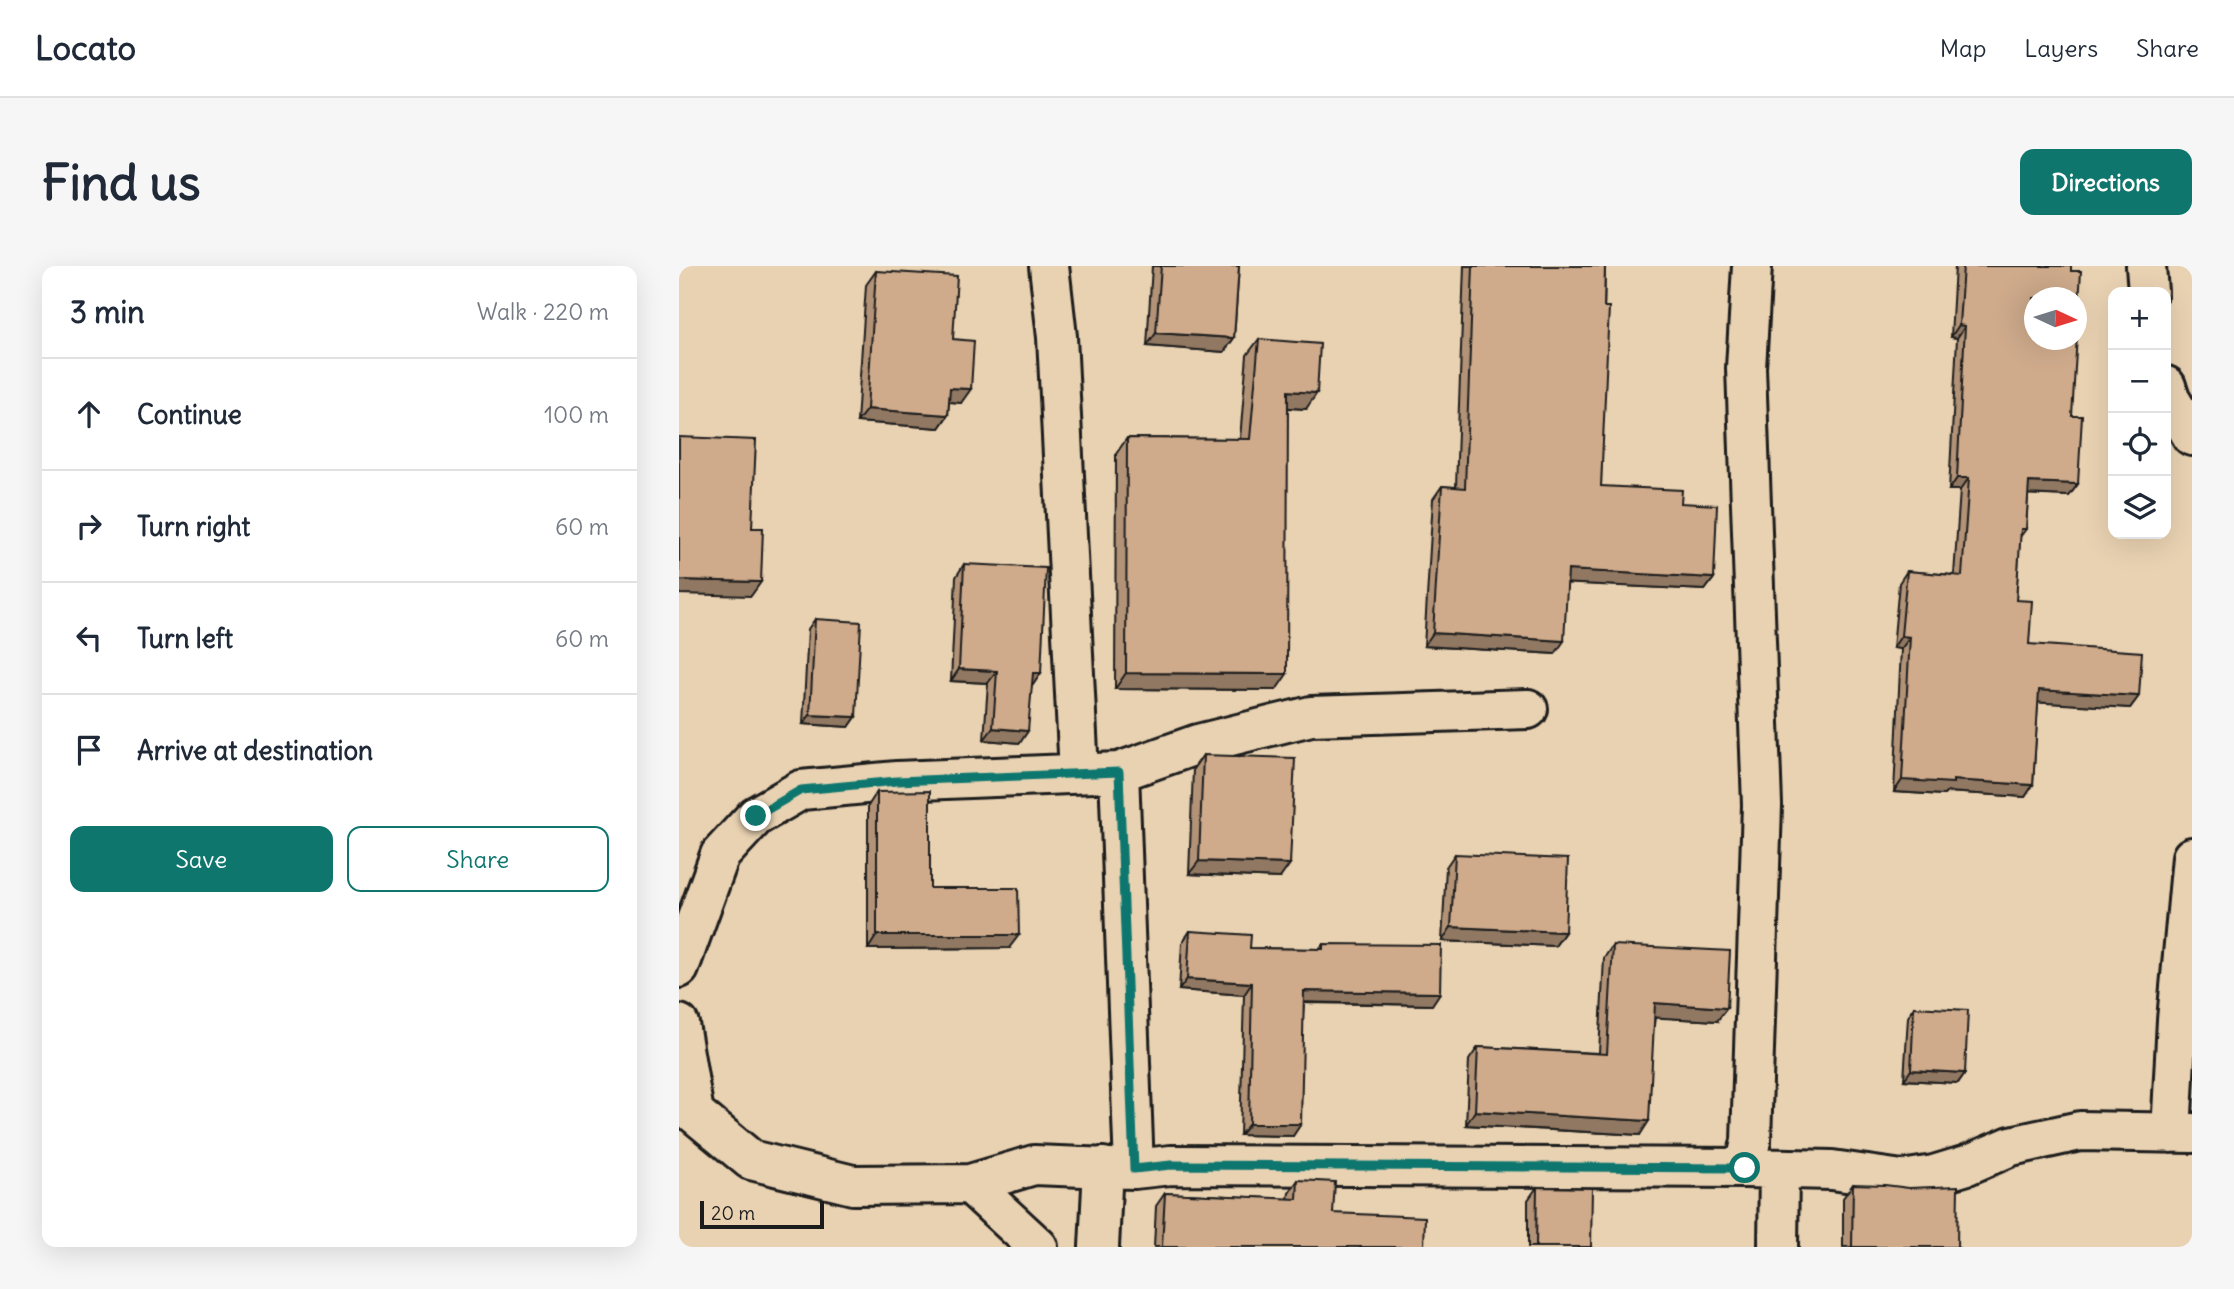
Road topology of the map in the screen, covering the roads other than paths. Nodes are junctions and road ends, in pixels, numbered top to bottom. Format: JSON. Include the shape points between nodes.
{"nodes":[{"id":1,"x":1049,"y":266,"type":"edge"},
{"id":2,"x":1752,"y":266,"type":"edge"},
{"id":3,"x":2146,"y":266,"type":"edge"},
{"id":4,"x":2148,"y":287,"type":"edge"},
{"id":5,"x":2171,"y":401,"type":"edge"},
{"id":6,"x":2192,"y":436,"type":"edge"},
{"id":7,"x":1528,"y":709,"type":"dead end"},
{"id":8,"x":1119,"y":772,"type":"junction"},
{"id":9,"x":1079,"y":773,"type":"junction"},
{"id":10,"x":2192,"y":857,"type":"edge"},
{"id":11,"x":679,"y":968,"type":"edge"},
{"id":12,"x":679,"y":1024,"type":"edge"},
{"id":13,"x":2181,"y":1133,"type":"edge"},
{"id":14,"x":1118,"y":1168,"type":"junction"},
{"id":15,"x":1762,"y":1169,"type":"junction"},
{"id":16,"x":970,"y":1184,"type":"junction"},
{"id":17,"x":1038,"y":1247,"type":"edge"},
{"id":18,"x":1099,"y":1247,"type":"edge"},
{"id":19,"x":1778,"y":1247,"type":"edge"}],
"edges":[{"from":1,"to":9,"type":"street","via":[[1057,337]]},
{"from":2,"to":15,"type":"street","via":[[1746,368],[1762,805],[1751,1141]]},
{"from":3,"to":4,"type":"street"},
{"from":5,"to":6,"type":"street"},
{"from":7,"to":8,"type":"street","via":[[1311,716],[1198,744]]},
{"from":8,"to":9,"type":"street"},
{"from":8,"to":14,"type":"street"},
{"from":9,"to":11,"type":"street","via":[[801,790],[756,816],[720,855]]},
{"from":10,"to":13,"type":"street","via":[[2177,1020]]},
{"from":12,"to":16,"type":"street","via":[[694,1114],[751,1160],[853,1185]]},
{"from":13,"to":15,"type":"street","via":[[2080,1131],[2011,1146],[1967,1165],[1902,1180],[1832,1170]]},
{"from":14,"to":15,"type":"street"},
{"from":14,"to":16,"type":"street","via":[[1034,1165]]},
{"from":14,"to":18,"type":"street"},
{"from":15,"to":19,"type":"street"},
{"from":16,"to":17,"type":"street"}]}
